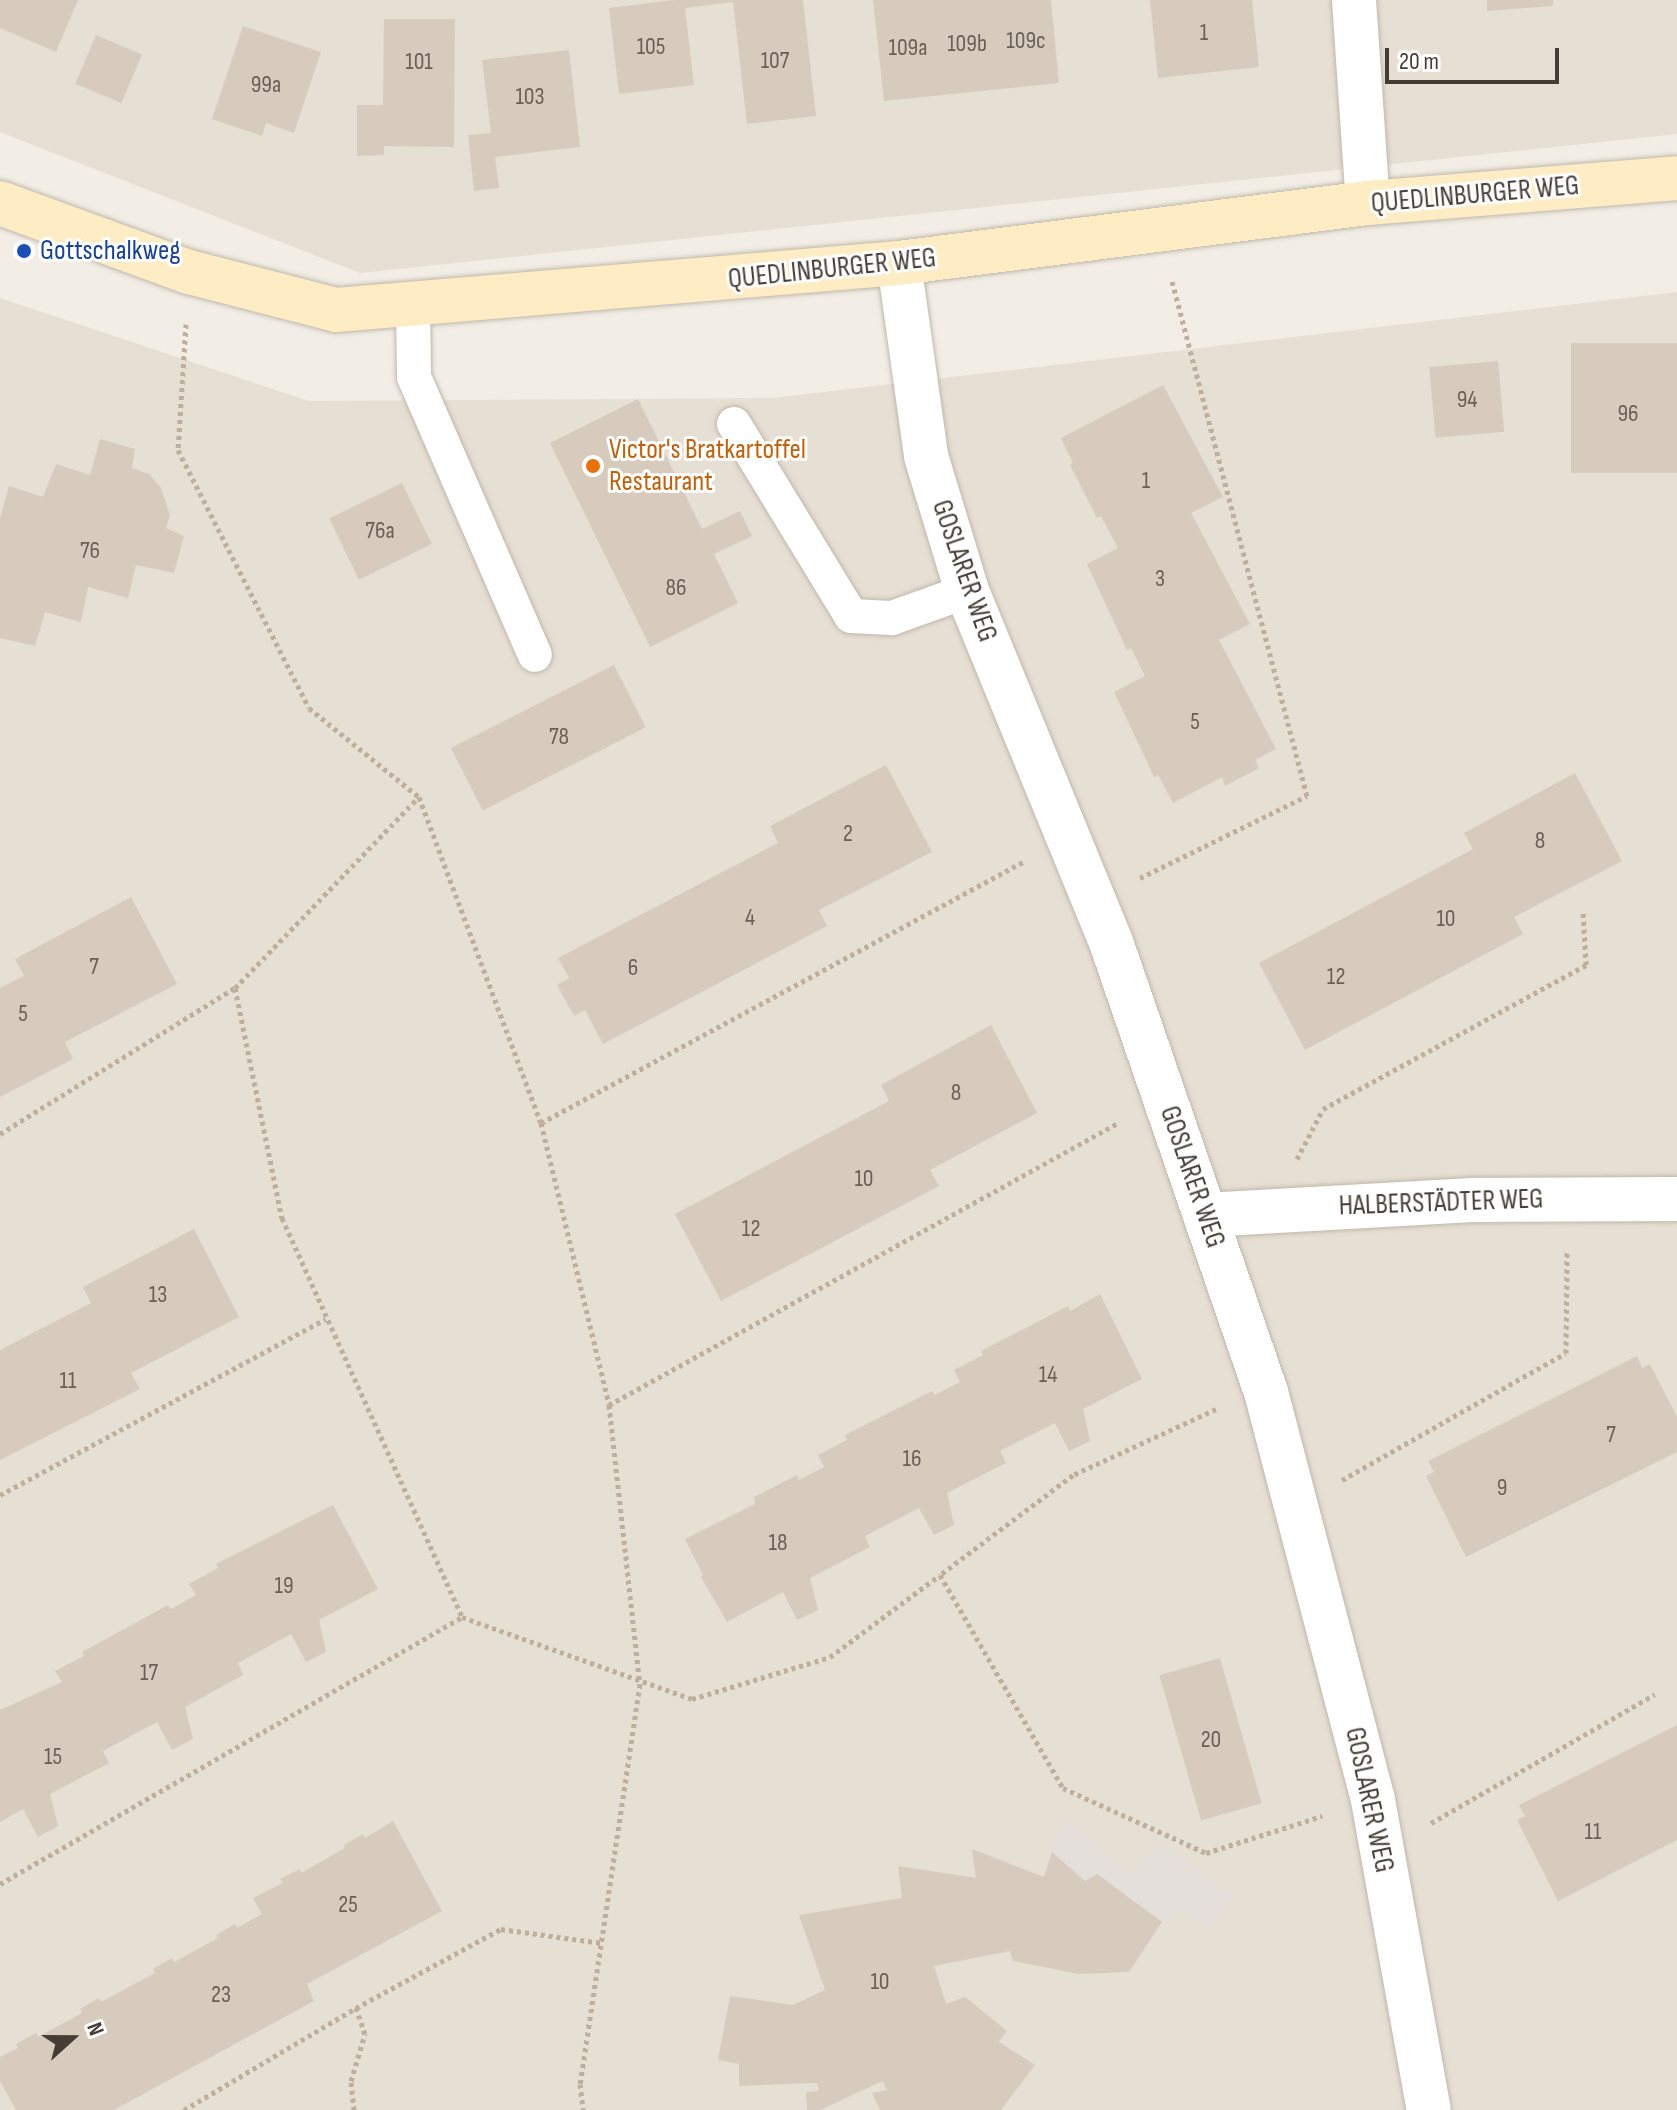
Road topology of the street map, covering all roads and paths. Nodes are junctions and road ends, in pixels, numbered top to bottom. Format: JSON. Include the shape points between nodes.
{"nodes":[{"id":1,"x":1354,"y":0,"type":"edge"},
{"id":2,"x":1677,"y":178,"type":"edge"},
{"id":3,"x":0,"y":203,"type":"edge"},
{"id":4,"x":1368,"y":203,"type":"junction"},
{"id":5,"x":1159,"y":230,"type":"junction"},
{"id":6,"x":899,"y":263,"type":"junction"},
{"id":7,"x":189,"y":272,"type":"junction"},
{"id":8,"x":413,"y":304,"type":"junction"},
{"id":9,"x":734,"y":424,"type":"dead end"},
{"id":10,"x":967,"y":591,"type":"junction"},
{"id":11,"x":535,"y":655,"type":"dead end"},
{"id":12,"x":419,"y":797,"type":"junction"},
{"id":13,"x":1066,"y":839,"type":"junction"},
{"id":14,"x":1093,"y":901,"type":"junction"},
{"id":15,"x":1583,"y":910,"type":"dead end"},
{"id":16,"x":235,"y":988,"type":"junction"},
{"id":17,"x":1165,"y":1097,"type":"junction"},
{"id":18,"x":541,"y":1123,"type":"junction"},
{"id":19,"x":0,"y":1134,"type":"edge"},
{"id":20,"x":1677,"y":1199,"type":"edge"},
{"id":21,"x":1568,"y":1200,"type":"junction"},
{"id":22,"x":1270,"y":1209,"type":"junction"},
{"id":23,"x":1205,"y":1215,"type":"junction"},
{"id":24,"x":326,"y":1319,"type":"junction"},
{"id":25,"x":1266,"y":1392,"type":"junction"},
{"id":26,"x":609,"y":1405,"type":"junction"},
{"id":27,"x":0,"y":1495,"type":"edge"},
{"id":28,"x":1296,"y":1506,"type":"junction"},
{"id":29,"x":940,"y":1575,"type":"junction"},
{"id":30,"x":462,"y":1617,"type":"junction"},
{"id":31,"x":640,"y":1684,"type":"junction"},
{"id":32,"x":1655,"y":1694,"type":"dead end"},
{"id":33,"x":1373,"y":1800,"type":"junction"},
{"id":34,"x":1382,"y":1851,"type":"junction"},
{"id":35,"x":0,"y":1884,"type":"edge"},
{"id":36,"x":602,"y":1943,"type":"junction"},
{"id":37,"x":356,"y":2008,"type":"junction"},
{"id":38,"x":184,"y":2110,"type":"edge"},
{"id":39,"x":354,"y":2110,"type":"edge"},
{"id":40,"x":583,"y":2110,"type":"edge"},
{"id":41,"x":1429,"y":2110,"type":"edge"}],
"edges":[{"from":1,"to":4,"type":"street"},
{"from":2,"to":4,"type":"street","name":"QUEDLINBURGER WEG"},
{"from":3,"to":7,"type":"street","name":"QUEDLINBURGER WEG"},
{"from":4,"to":5,"type":"street","name":"QUEDLINBURGER WEG"},
{"from":5,"to":6,"type":"street","name":"QUEDLINBURGER WEG"},
{"from":5,"to":14,"type":"path","via":[[1307,796]]},
{"from":6,"to":8,"type":"street","name":"QUEDLINBURGER WEG"},
{"from":6,"to":10,"type":"street","name":"GOSLARER WEG","via":[[926,456]]},
{"from":7,"to":8,"type":"street","name":"QUEDLINBURGER WEG","via":[[336,310]]},
{"from":7,"to":12,"type":"path","via":[[178,450],[309,708]]},
{"from":8,"to":11,"type":"lane","via":[[414,377]]},
{"from":9,"to":10,"type":"lane","via":[[851,616],[892,618]]},
{"from":10,"to":13,"type":"street","name":"GOSLARER WEG"},
{"from":12,"to":16,"type":"path"},
{"from":12,"to":18,"type":"path"},
{"from":13,"to":14,"type":"street","name":"GOSLARER WEG"},
{"from":13,"to":18,"type":"path"},
{"from":14,"to":17,"type":"street","name":"GOSLARER WEG"},
{"from":15,"to":22,"type":"path","via":[[1586,965],[1323,1109]]},
{"from":16,"to":19,"type":"path"},
{"from":16,"to":24,"type":"path","via":[[282,1218]]},
{"from":17,"to":23,"type":"street","name":"GOSLARER WEG"},
{"from":17,"to":26,"type":"path"},
{"from":18,"to":26,"type":"path"},
{"from":20,"to":21,"type":"street","name":"HALBERSTÄDTER WEG"},
{"from":21,"to":22,"type":"street","name":"HALBERSTÄDTER WEG"},
{"from":21,"to":28,"type":"path","via":[[1566,1353]]},
{"from":22,"to":23,"type":"street","name":"HALBERSTÄDTER WEG"},
{"from":23,"to":25,"type":"street","name":"GOSLARER WEG"},
{"from":24,"to":27,"type":"path"},
{"from":24,"to":30,"type":"path"},
{"from":25,"to":28,"type":"street","name":"GOSLARER WEG"},
{"from":25,"to":29,"type":"path","via":[[1196,1416],[1073,1475]]},
{"from":26,"to":31,"type":"path"},
{"from":28,"to":33,"type":"street","name":"GOSLARER WEG"},
{"from":29,"to":31,"type":"path","via":[[830,1657],[692,1699]]},
{"from":29,"to":33,"type":"path","via":[[1063,1788],[1206,1853]]},
{"from":30,"to":31,"type":"path"},
{"from":30,"to":35,"type":"path"},
{"from":31,"to":36,"type":"path"},
{"from":32,"to":34,"type":"path"},
{"from":33,"to":34,"type":"street","name":"GOSLARER WEG"},
{"from":34,"to":41,"type":"street","name":"GOSLARER WEG"},
{"from":36,"to":37,"type":"path","via":[[501,1929]]},
{"from":36,"to":40,"type":"path","via":[[580,2084]]},
{"from":37,"to":38,"type":"path"},
{"from":37,"to":39,"type":"path","via":[[365,2034],[351,2081]]}]}
